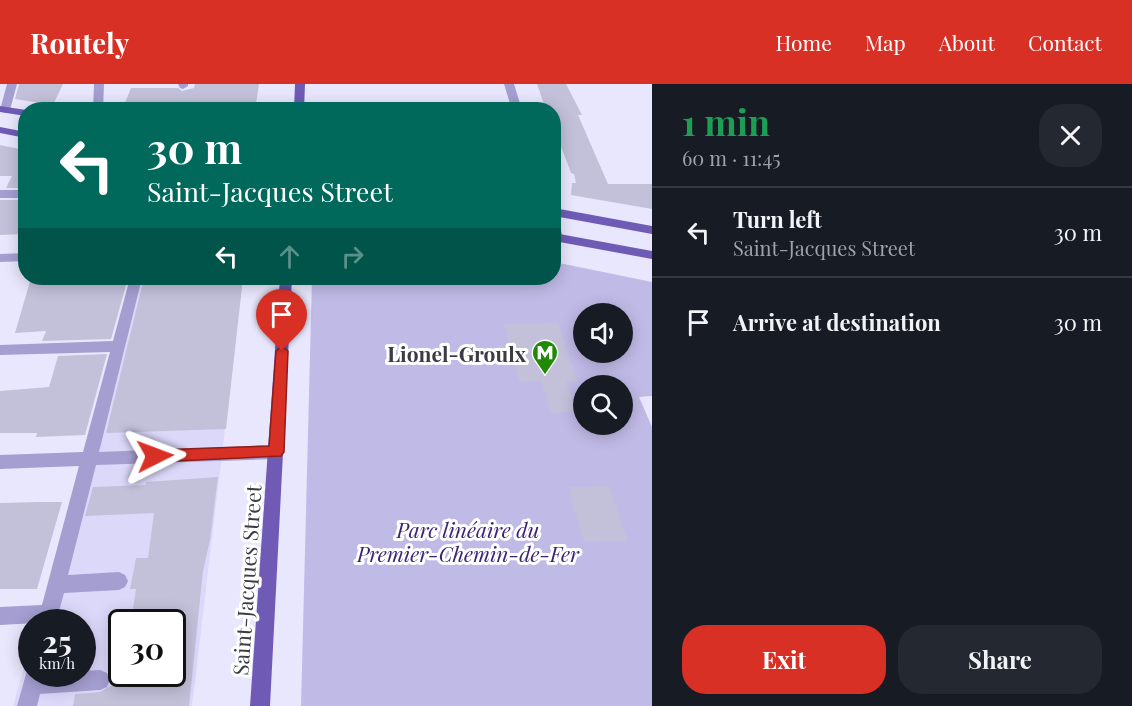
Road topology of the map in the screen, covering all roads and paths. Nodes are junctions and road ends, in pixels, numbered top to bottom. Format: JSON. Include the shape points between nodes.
{"nodes":[{"id":1,"x":12,"y":84,"type":"edge"},
{"id":2,"x":99,"y":84,"type":"edge"},
{"id":3,"x":300,"y":84,"type":"edge"},
{"id":4,"x":509,"y":84,"type":"edge"},
{"id":5,"x":98,"y":102,"type":"edge"},
{"id":6,"x":299,"y":102,"type":"edge"},
{"id":7,"x":515,"y":102,"type":"edge"},
{"id":8,"x":2,"y":109,"type":"edge"},
{"id":9,"x":18,"y":112,"type":"edge"},
{"id":10,"x":0,"y":130,"type":"edge"},
{"id":11,"x":18,"y":133,"type":"edge"},
{"id":12,"x":0,"y":194,"type":"edge"},
{"id":13,"x":18,"y":194,"type":"edge"},
{"id":14,"x":561,"y":214,"type":"edge"},
{"id":15,"x":652,"y":230,"type":"edge"},
{"id":16,"x":561,"y":235,"type":"edge"},
{"id":17,"x":652,"y":255,"type":"edge"},
{"id":18,"x":18,"y":257,"type":"edge"},
{"id":19,"x":0,"y":258,"type":"edge"},
{"id":20,"x":134,"y":285,"type":"edge"},
{"id":21,"x":286,"y":285,"type":"edge"},
{"id":22,"x":120,"y":345,"type":"junction"},
{"id":23,"x":0,"y":350,"type":"edge"},
{"id":24,"x":276,"y":452,"type":"junction"},
{"id":25,"x":91,"y":459,"type":"junction"},
{"id":26,"x":0,"y":462,"type":"edge"},
{"id":27,"x":119,"y":581,"type":"dead end"},
{"id":28,"x":57,"y":584,"type":"junction"},
{"id":29,"x":50,"y":609,"type":"edge"},
{"id":30,"x":0,"y":616,"type":"edge"},
{"id":31,"x":18,"y":617,"type":"edge"},
{"id":32,"x":96,"y":680,"type":"edge"},
{"id":33,"x":100,"y":680,"type":"dead end"},
{"id":34,"x":31,"y":687,"type":"edge"},
{"id":35,"x":27,"y":706,"type":"edge"},
{"id":36,"x":260,"y":706,"type":"edge"}],
"edges":[{"from":1,"to":8,"type":"street"},
{"from":2,"to":5,"type":"street"},
{"from":3,"to":6,"type":"main road"},
{"from":4,"to":7,"type":"street"},
{"from":8,"to":9,"type":"main road"},
{"from":10,"to":11,"type":"main road"},
{"from":12,"to":13,"type":"street"},
{"from":14,"to":15,"type":"main road"},
{"from":16,"to":17,"type":"main road"},
{"from":18,"to":19,"type":"street"},
{"from":20,"to":22,"type":"street"},
{"from":21,"to":24,"type":"main road","name":"Saint-Jacques Street"},
{"from":22,"to":23,"type":"street"},
{"from":22,"to":25,"type":"street"},
{"from":24,"to":25,"type":"street"},
{"from":24,"to":36,"type":"main road","name":"Saint-Jacques Street"},
{"from":25,"to":26,"type":"street"},
{"from":25,"to":28,"type":"street"},
{"from":27,"to":28,"type":"street"},
{"from":28,"to":29,"type":"street"},
{"from":30,"to":31,"type":"street"},
{"from":32,"to":33,"type":"street"},
{"from":34,"to":35,"type":"street"}]}
